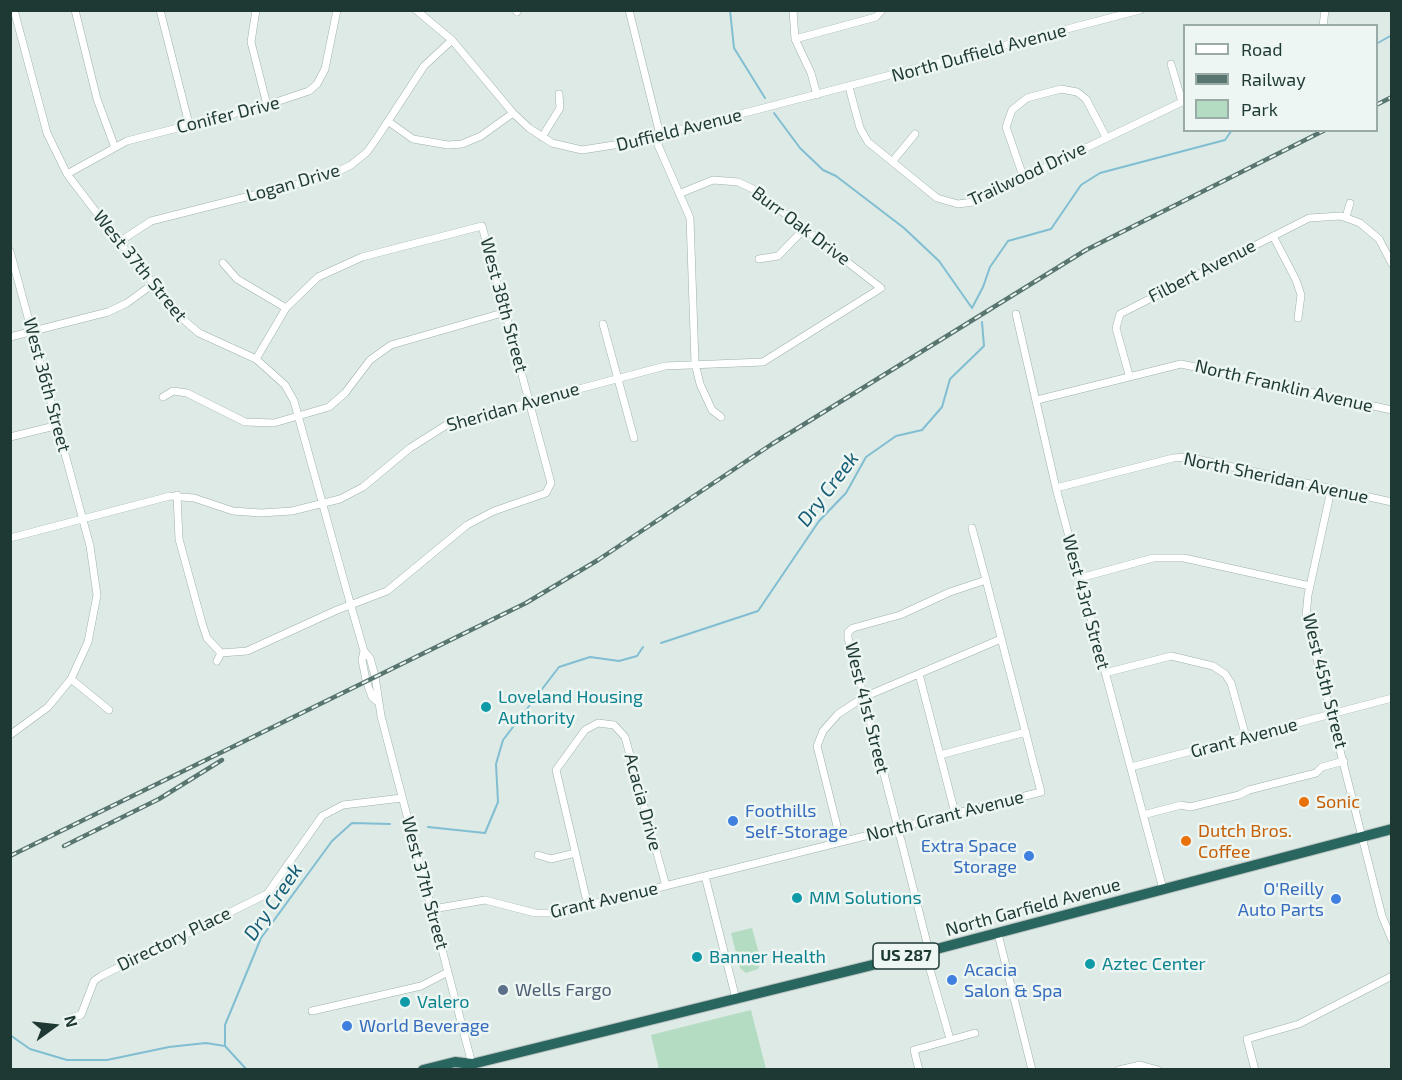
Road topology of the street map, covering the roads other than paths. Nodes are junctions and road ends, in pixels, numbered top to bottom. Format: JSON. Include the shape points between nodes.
{"nodes":[{"id":1,"x":14,"y":10,"type":"edge"},
{"id":2,"x":75,"y":10,"type":"edge"},
{"id":3,"x":160,"y":10,"type":"edge"},
{"id":4,"x":256,"y":10,"type":"edge"},
{"id":5,"x":337,"y":10,"type":"edge"},
{"id":6,"x":416,"y":10,"type":"edge"},
{"id":7,"x":629,"y":10,"type":"edge"},
{"id":8,"x":793,"y":10,"type":"edge"},
{"id":9,"x":882,"y":10,"type":"edge"},
{"id":10,"x":1140,"y":10,"type":"edge"},
{"id":11,"x":795,"y":39,"type":"junction"},
{"id":12,"x":452,"y":40,"type":"junction"},
{"id":13,"x":1171,"y":64,"type":"dead end"},
{"id":14,"x":849,"y":87,"type":"junction"},
{"id":15,"x":559,"y":94,"type":"dead end"},
{"id":16,"x":817,"y":95,"type":"junction"},
{"id":17,"x":1183,"y":101,"type":"edge"},
{"id":18,"x":267,"y":105,"type":"junction"},
{"id":19,"x":513,"y":113,"type":"junction"},
{"id":20,"x":389,"y":122,"type":"junction"},
{"id":21,"x":189,"y":124,"type":"junction"},
{"id":22,"x":915,"y":134,"type":"dead end"},
{"id":23,"x":660,"y":135,"type":"junction"},
{"id":24,"x":542,"y":137,"type":"junction"},
{"id":25,"x":1106,"y":137,"type":"junction"},
{"id":26,"x":114,"y":146,"type":"junction"},
{"id":27,"x":892,"y":162,"type":"junction"},
{"id":28,"x":67,"y":174,"type":"junction"},
{"id":29,"x":1023,"y":176,"type":"junction"},
{"id":30,"x":681,"y":192,"type":"junction"},
{"id":31,"x":1350,"y":203,"type":"dead end"},
{"id":32,"x":1346,"y":217,"type":"junction"},
{"id":33,"x":806,"y":228,"type":"junction"},
{"id":34,"x":1273,"y":236,"type":"junction"},
{"id":35,"x":119,"y":242,"type":"junction"},
{"id":36,"x":10,"y":251,"type":"edge"},
{"id":37,"x":759,"y":259,"type":"dead end"},
{"id":38,"x":223,"y":263,"type":"dead end"},
{"id":39,"x":1392,"y":264,"type":"edge"},
{"id":40,"x":153,"y":284,"type":"junction"},
{"id":41,"x":881,"y":288,"type":"joint"},
{"id":42,"x":286,"y":308,"type":"junction"},
{"id":43,"x":506,"y":312,"type":"junction"},
{"id":44,"x":1016,"y":314,"type":"dead end"},
{"id":45,"x":1298,"y":318,"type":"dead end"},
{"id":46,"x":603,"y":324,"type":"dead end"},
{"id":47,"x":32,"y":331,"type":"junction"},
{"id":48,"x":10,"y":337,"type":"edge"},
{"id":49,"x":256,"y":359,"type":"junction"},
{"id":50,"x":695,"y":363,"type":"junction"},
{"id":51,"x":1129,"y":375,"type":"junction"},
{"id":52,"x":618,"y":377,"type":"junction"},
{"id":53,"x":163,"y":397,"type":"dead end"},
{"id":54,"x":1037,"y":400,"type":"junction"},
{"id":55,"x":530,"y":401,"type":"junction"},
{"id":56,"x":1392,"y":410,"type":"edge"},
{"id":57,"x":300,"y":416,"type":"junction"},
{"id":58,"x":721,"y":417,"type":"dead end"},
{"id":59,"x":58,"y":425,"type":"junction"},
{"id":60,"x":10,"y":437,"type":"edge"},
{"id":61,"x":634,"y":438,"type":"dead end"},
{"id":62,"x":1056,"y":488,"type":"junction"},
{"id":63,"x":1331,"y":490,"type":"junction"},
{"id":64,"x":177,"y":495,"type":"junction"},
{"id":65,"x":1392,"y":502,"type":"edge"},
{"id":66,"x":323,"y":503,"type":"junction"},
{"id":67,"x":83,"y":518,"type":"junction"},
{"id":68,"x":972,"y":528,"type":"dead end"},
{"id":69,"x":10,"y":538,"type":"edge"},
{"id":70,"x":1080,"y":578,"type":"junction"},
{"id":71,"x":986,"y":580,"type":"junction"},
{"id":72,"x":1310,"y":586,"type":"junction"},
{"id":73,"x":351,"y":606,"type":"junction"},
{"id":74,"x":1001,"y":639,"type":"junction"},
{"id":75,"x":221,"y":652,"type":"junction"},
{"id":76,"x":217,"y":661,"type":"dead end"},
{"id":77,"x":1105,"y":673,"type":"junction"},
{"id":78,"x":919,"y":674,"type":"junction"},
{"id":79,"x":71,"y":679,"type":"junction"},
{"id":80,"x":864,"y":697,"type":"junction"},
{"id":81,"x":1392,"y":698,"type":"edge"},
{"id":82,"x":110,"y":710,"type":"dead end"},
{"id":83,"x":1333,"y":714,"type":"junction"},
{"id":84,"x":1026,"y":732,"type":"junction"},
{"id":85,"x":10,"y":735,"type":"edge"},
{"id":86,"x":1246,"y":737,"type":"junction"},
{"id":87,"x":940,"y":755,"type":"junction"},
{"id":88,"x":1344,"y":761,"type":"junction"},
{"id":89,"x":1131,"y":767,"type":"junction"},
{"id":90,"x":402,"y":798,"type":"junction"},
{"id":91,"x":956,"y":813,"type":"junction"},
{"id":92,"x":1143,"y":815,"type":"junction"},
{"id":93,"x":897,"y":828,"type":"junction"},
{"id":94,"x":1392,"y":829,"type":"edge"},
{"id":95,"x":1363,"y":837,"type":"junction"},
{"id":96,"x":841,"y":842,"type":"junction"},
{"id":97,"x":575,"y":852,"type":"junction"},
{"id":98,"x":538,"y":855,"type":"dead end"},
{"id":99,"x":705,"y":876,"type":"junction"},
{"id":100,"x":666,"y":886,"type":"junction"},
{"id":101,"x":1163,"y":889,"type":"junction"},
{"id":102,"x":588,"y":906,"type":"junction"},
{"id":103,"x":433,"y":909,"type":"junction"},
{"id":104,"x":998,"y":934,"type":"junction"},
{"id":105,"x":1392,"y":940,"type":"edge"},
{"id":106,"x":927,"y":951,"type":"junction"},
{"id":107,"x":448,"y":972,"type":"junction"},
{"id":108,"x":1392,"y":976,"type":"edge"},
{"id":109,"x":736,"y":999,"type":"junction"},
{"id":110,"x":312,"y":1011,"type":"dead end"},
{"id":111,"x":70,"y":1018,"type":"dead end"},
{"id":112,"x":975,"y":1033,"type":"dead end"},
{"id":113,"x":950,"y":1039,"type":"junction"},
{"id":114,"x":469,"y":1067,"type":"edge"},
{"id":115,"x":423,"y":1070,"type":"edge"},
{"id":116,"x":919,"y":1070,"type":"edge"},
{"id":117,"x":1032,"y":1070,"type":"edge"},
{"id":118,"x":1119,"y":1070,"type":"edge"},
{"id":119,"x":1158,"y":1070,"type":"edge"},
{"id":120,"x":1256,"y":1070,"type":"edge"}],
"edges":[{"from":1,"to":28,"type":"street","name":"West 37th Street","via":[[47,132]]},
{"from":2,"to":26,"type":"street","via":[[97,99]]},
{"from":3,"to":21,"type":"street"},
{"from":4,"to":18,"type":"street","via":[[251,42]]},
{"from":5,"to":18,"type":"street","name":"Conifer Drive","via":[[325,69],[317,84],[304,94]]},
{"from":6,"to":12,"type":"street"},
{"from":7,"to":23,"type":"street"},
{"from":8,"to":11,"type":"street"},
{"from":9,"to":11,"type":"street","via":[[876,17]]},
{"from":10,"to":14,"type":"street","name":"North Duffield Avenue"},
{"from":11,"to":16,"type":"street","via":[[812,73]]},
{"from":12,"to":19,"type":"street"},
{"from":12,"to":20,"type":"street","name":"Logan Drive","via":[[416,76]]},
{"from":13,"to":17,"type":"street"},
{"from":14,"to":16,"type":"street","name":"North Duffield Avenue"},
{"from":14,"to":27,"type":"street","name":"Trailwood Drive","via":[[863,137]]},
{"from":15,"to":24,"type":"street","via":[[560,108]]},
{"from":16,"to":23,"type":"street","name":"Duffield Avenue"},
{"from":17,"to":25,"type":"street","name":"Trailwood Drive"},
{"from":18,"to":21,"type":"street","name":"Conifer Drive"},
{"from":19,"to":20,"type":"street","via":[[470,142],[448,145],[413,139]]},
{"from":19,"to":24,"type":"street"},
{"from":20,"to":35,"type":"street","name":"Logan Drive","via":[[367,152],[339,172],[151,220]]},
{"from":21,"to":26,"type":"street","name":"Conifer Drive"},
{"from":22,"to":27,"type":"street"},
{"from":23,"to":24,"type":"street","name":"Duffield Avenue","via":[[590,149],[567,148]]},
{"from":23,"to":30,"type":"street","via":[[660,153]]},
{"from":25,"to":29,"type":"street","name":"Trailwood Drive"},
{"from":25,"to":29,"type":"street","via":[[1086,99],[1077,92],[1060,89],[1028,98],[1012,110],[1006,127]]},
{"from":26,"to":28,"type":"street","name":"Conifer Drive"},
{"from":27,"to":29,"type":"street","name":"Trailwood Drive","via":[[937,198],[958,204],[973,201]]},
{"from":28,"to":35,"type":"street","name":"West 37th Street"},
{"from":30,"to":33,"type":"street","name":"Burr Oak Drive","via":[[713,180],[738,182],[760,193]]},
{"from":30,"to":50,"type":"street","via":[[691,227]]},
{"from":31,"to":32,"type":"street"},
{"from":32,"to":34,"type":"street","name":"Filbert Avenue","via":[[1309,218]]},
{"from":32,"to":39,"type":"street","via":[[1374,234]]},
{"from":33,"to":37,"type":"street","via":[[778,256]]},
{"from":33,"to":41,"type":"street","name":"Burr Oak Drive"},
{"from":34,"to":45,"type":"street","via":[[1301,295]]},
{"from":34,"to":51,"type":"street","name":"Filbert Avenue","via":[[1120,314],[1116,328]]},
{"from":35,"to":40,"type":"street","name":"West 37th Street"},
{"from":36,"to":47,"type":"street","name":"West 36th Street"},
{"from":38,"to":42,"type":"street","via":[[237,279]]},
{"from":40,"to":47,"type":"street","via":[[108,312]]},
{"from":40,"to":49,"type":"street","name":"West 37th Street","via":[[193,329]]},
{"from":41,"to":50,"type":"street","name":"Sheridan Avenue","via":[[769,359],[756,363]]},
{"from":42,"to":43,"type":"street","name":"West 38th Street","via":[[308,285],[344,264],[482,226]]},
{"from":42,"to":49,"type":"street"},
{"from":43,"to":55,"type":"street","name":"West 38th Street"},
{"from":43,"to":57,"type":"street","via":[[391,345],[370,360],[337,400],[321,411]]},
{"from":44,"to":54,"type":"street","name":"West 43rd Street"},
{"from":46,"to":52,"type":"street"},
{"from":47,"to":48,"type":"street"},
{"from":47,"to":59,"type":"street","name":"West 36th Street"},
{"from":49,"to":57,"type":"street","name":"West 37th Street","via":[[285,385]]},
{"from":50,"to":52,"type":"street","name":"Sheridan Avenue"},
{"from":50,"to":58,"type":"street","via":[[712,410]]},
{"from":51,"to":54,"type":"street","name":"North Franklin Avenue"},
{"from":51,"to":56,"type":"street","name":"North Franklin Avenue","via":[[1174,364],[1188,365]]},
{"from":52,"to":55,"type":"street","name":"Sheridan Avenue"},
{"from":52,"to":61,"type":"street"},
{"from":53,"to":57,"type":"street","via":[[173,391],[187,393],[254,424]]},
{"from":54,"to":62,"type":"street","name":"West 43rd Street"},
{"from":55,"to":66,"type":"street","name":"Sheridan Avenue","via":[[435,430],[363,487]]},
{"from":55,"to":73,"type":"street","name":"West 38th Street","via":[[550,489],[480,517],[387,591]]},
{"from":57,"to":66,"type":"street","name":"West 37th Street"},
{"from":59,"to":60,"type":"street"},
{"from":59,"to":67,"type":"street","name":"West 36th Street"},
{"from":62,"to":63,"type":"street","name":"North Sheridan Avenue","via":[[1180,457]]},
{"from":62,"to":70,"type":"street","name":"West 43rd Street"},
{"from":63,"to":65,"type":"street","name":"North Sheridan Avenue"},
{"from":63,"to":72,"type":"street","name":"West 45th Street"},
{"from":64,"to":66,"type":"street","name":"Sheridan Avenue","via":[[248,513],[281,512]]},
{"from":64,"to":67,"type":"street","name":"Sheridan Avenue"},
{"from":64,"to":75,"type":"street","via":[[179,539],[202,623],[207,638]]},
{"from":66,"to":73,"type":"street","name":"West 37th Street"},
{"from":67,"to":69,"type":"street","name":"Sheridan Avenue"},
{"from":67,"to":79,"type":"street","name":"West 36th Street","via":[[97,595],[88,642]]},
{"from":68,"to":71,"type":"street"},
{"from":70,"to":72,"type":"street","via":[[1153,558],[1184,558]]},
{"from":70,"to":77,"type":"street","name":"West 43rd Street"},
{"from":71,"to":74,"type":"street"},
{"from":71,"to":80,"type":"street","name":"West 41st Street","via":[[848,632]]},
{"from":72,"to":83,"type":"street","name":"West 45th Street","via":[[1306,616]]},
{"from":73,"to":75,"type":"street","via":[[247,651]]},
{"from":73,"to":90,"type":"street","name":"West 37th Street","via":[[364,651],[366,680],[378,702]]},
{"from":74,"to":78,"type":"street","name":"North Grant Avenue"},
{"from":74,"to":84,"type":"street","name":"North Grant Avenue"},
{"from":75,"to":76,"type":"street"},
{"from":77,"to":86,"type":"street","via":[[1170,656],[1217,668],[1232,683]]},
{"from":77,"to":89,"type":"street","name":"West 43rd Street"},
{"from":78,"to":80,"type":"street","name":"North Grant Avenue"},
{"from":78,"to":87,"type":"street"},
{"from":79,"to":82,"type":"street"},
{"from":79,"to":85,"type":"street","name":"West 36th Street","via":[[48,707]]},
{"from":80,"to":93,"type":"street","name":"West 41st Street"},
{"from":80,"to":96,"type":"street","name":"North Grant Avenue","via":[[838,714],[823,730],[817,746]]},
{"from":81,"to":83,"type":"street","name":"Grant Avenue"},
{"from":83,"to":86,"type":"street","name":"Grant Avenue"},
{"from":83,"to":88,"type":"street","name":"West 45th Street"},
{"from":84,"to":87,"type":"street"},
{"from":84,"to":91,"type":"street","name":"North Grant Avenue","via":[[1041,792]]},
{"from":86,"to":89,"type":"street","name":"Grant Avenue"},
{"from":87,"to":91,"type":"street"},
{"from":88,"to":92,"type":"street","via":[[1239,795]]},
{"from":88,"to":95,"type":"street","name":"West 45th Street"},
{"from":89,"to":92,"type":"street","name":"West 43rd Street"},
{"from":90,"to":103,"type":"street","name":"West 37th Street"},
{"from":90,"to":111,"type":"street","name":"Directory Place","via":[[343,806],[322,816],[267,894],[101,976],[94,981],[81,1015]]},
{"from":91,"to":93,"type":"street","name":"North Grant Avenue"},
{"from":92,"to":101,"type":"street","name":"West 43rd Street"},
{"from":93,"to":96,"type":"street","name":"North Grant Avenue"},
{"from":93,"to":106,"type":"street","name":"West 41st Street"},
{"from":94,"to":95,"type":"highway","name":"North Garfield Avenue","number":"US 287"},
{"from":95,"to":101,"type":"highway","name":"North Garfield Avenue","number":"US 287"},
{"from":95,"to":105,"type":"street","name":"West 45th Street","via":[[1382,916]]},
{"from":96,"to":99,"type":"street","name":"North Grant Avenue"},
{"from":97,"to":98,"type":"street","via":[[551,859]]},
{"from":97,"to":100,"type":"street","name":"Acacia Drive","via":[[556,770],[588,728],[610,723],[627,742]]},
{"from":97,"to":102,"type":"street","name":"Acacia Drive"},
{"from":99,"to":100,"type":"street","name":"Grant Avenue"},
{"from":99,"to":109,"type":"street"},
{"from":100,"to":102,"type":"street","name":"Grant Avenue"},
{"from":101,"to":104,"type":"highway","name":"North Garfield Avenue","number":"US 287"},
{"from":102,"to":103,"type":"street","name":"Grant Avenue","via":[[546,914],[484,900]]},
{"from":103,"to":107,"type":"street","name":"West 37th Street"},
{"from":104,"to":106,"type":"highway","name":"North Garfield Avenue","number":"US 287"},
{"from":104,"to":117,"type":"street"},
{"from":106,"to":109,"type":"highway","name":"North Garfield Avenue","number":"US 287"},
{"from":106,"to":113,"type":"street","name":"West 41st Street"},
{"from":107,"to":110,"type":"street","via":[[421,986]]},
{"from":107,"to":114,"type":"street","name":"West 37th Street"},
{"from":108,"to":120,"type":"street","via":[[1299,1024],[1247,1039]]},
{"from":109,"to":114,"type":"highway","name":"North Garfield Avenue","number":"US 287"},
{"from":112,"to":113,"type":"street"},
{"from":113,"to":116,"type":"street","via":[[914,1050]]},
{"from":114,"to":115,"type":"highway","name":"North Garfield Avenue","number":"US 287","via":[[455,1062]]},
{"from":118,"to":119,"type":"street","via":[[1140,1065]]}]}
